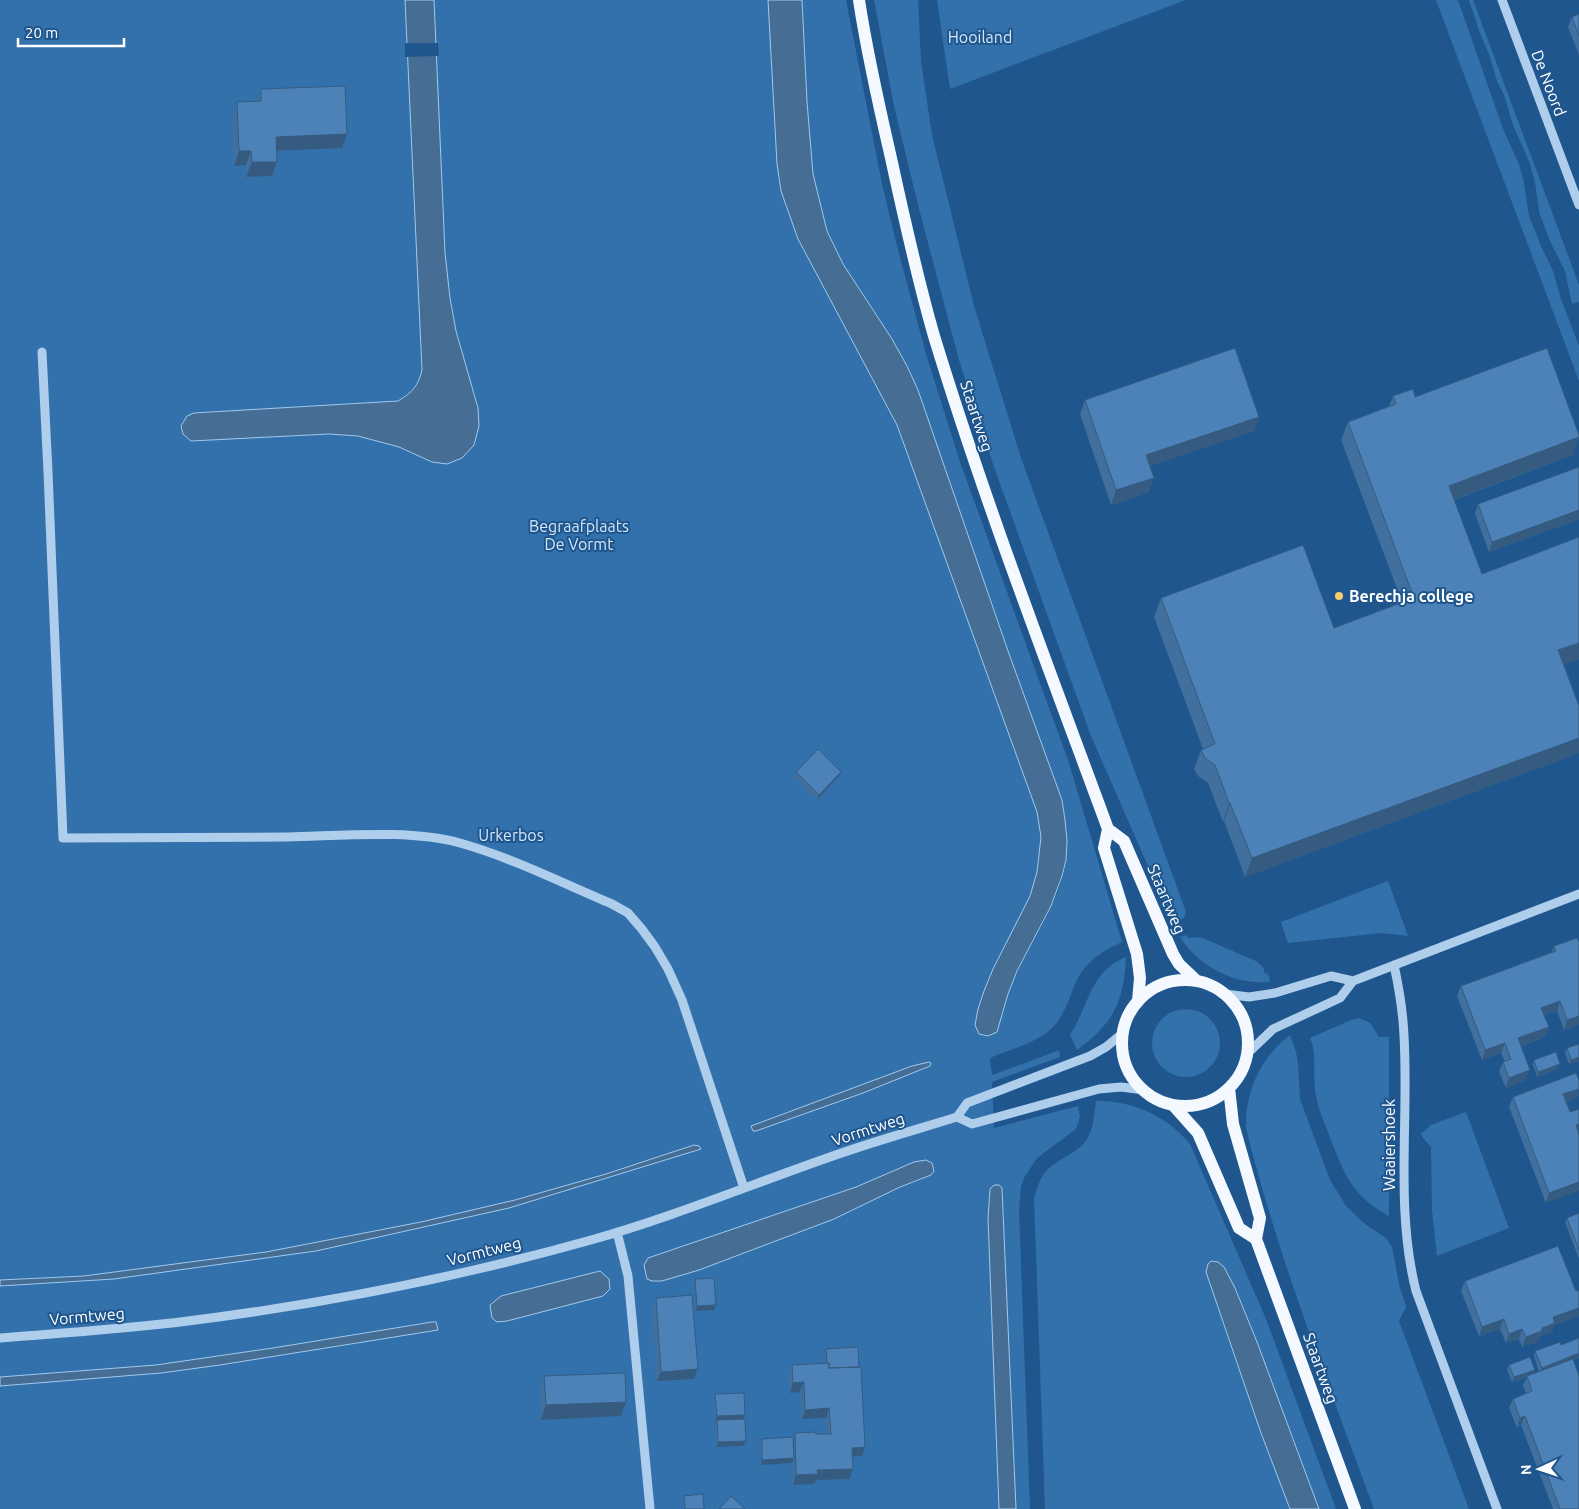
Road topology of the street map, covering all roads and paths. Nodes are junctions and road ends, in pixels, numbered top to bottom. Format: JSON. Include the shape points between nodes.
{"nodes":[{"id":1,"x":859,"y":0,"type":"edge"},
{"id":2,"x":1502,"y":0,"type":"edge"},
{"id":3,"x":1579,"y":205,"type":"edge"},
{"id":4,"x":42,"y":352,"type":"dead end"},
{"id":5,"x":1108,"y":829,"type":"junction"},
{"id":6,"x":1579,"y":894,"type":"edge"},
{"id":7,"x":1394,"y":964,"type":"junction"},
{"id":8,"x":1197,"y":981,"type":"junction"},
{"id":9,"x":1353,"y":981,"type":"junction"},
{"id":10,"x":1224,"y":994,"type":"junction"},
{"id":11,"x":1138,"y":1001,"type":"junction"},
{"id":12,"x":1123,"y":1033,"type":"junction"},
{"id":13,"x":1247,"y":1054,"type":"junction"},
{"id":14,"x":1229,"y":1088,"type":"junction"},
{"id":15,"x":1144,"y":1090,"type":"junction"},
{"id":16,"x":1173,"y":1105,"type":"junction"},
{"id":17,"x":957,"y":1117,"type":"junction"},
{"id":18,"x":744,"y":1188,"type":"junction"},
{"id":19,"x":617,"y":1232,"type":"junction"},
{"id":20,"x":1256,"y":1239,"type":"junction"},
{"id":21,"x":0,"y":1338,"type":"edge"},
{"id":22,"x":650,"y":1509,"type":"edge"},
{"id":23,"x":1355,"y":1509,"type":"edge"},
{"id":24,"x":1497,"y":1509,"type":"edge"}],
"edges":[{"from":1,"to":5,"type":"main road","name":"Staartweg","via":[[902,211],[935,336],[978,471]]},
{"from":2,"to":3,"type":"street","name":"De Noord"},
{"from":4,"to":18,"type":"street","via":[[63,838],[388,835],[432,838],[460,843],[508,860],[612,904],[641,928],[668,969],[682,1000]]},
{"from":5,"to":8,"type":"main road","name":"Staartweg","via":[[1124,841],[1173,954]]},
{"from":5,"to":11,"type":"main road","name":"Staartweg","via":[[1104,848],[1139,965]]},
{"from":6,"to":7,"type":"street"},
{"from":7,"to":9,"type":"street"},
{"from":7,"to":24,"type":"street","name":"Waaiershoek","via":[[1402,1001],[1404,1037],[1404,1215],[1409,1262],[1418,1297]]},
{"from":8,"to":10,"type":"main road"},
{"from":8,"to":11,"type":"main road","via":[[1165,983]]},
{"from":9,"to":10,"type":"street","via":[[1331,976],[1283,991],[1249,997]]},
{"from":9,"to":13,"type":"street","via":[[1340,998],[1274,1029]]},
{"from":10,"to":13,"type":"main road","via":[[1244,1021]]},
{"from":11,"to":12,"type":"main road"},
{"from":12,"to":15,"type":"main road","via":[[1126,1064],[1136,1083]]},
{"from":12,"to":17,"type":"street","name":"Vormtweg","via":[[1090,1056],[967,1103]]},
{"from":13,"to":14,"type":"main road","via":[[1240,1073]]},
{"from":14,"to":16,"type":"main road","via":[[1203,1103]]},
{"from":14,"to":20,"type":"main road","name":"Staartweg","via":[[1232,1124],[1260,1218]]},
{"from":15,"to":16,"type":"main road"},
{"from":15,"to":17,"type":"street","name":"Vormtweg","via":[[1099,1089],[972,1124]]},
{"from":16,"to":20,"type":"main road","via":[[1198,1133],[1239,1228]]},
{"from":17,"to":18,"type":"street","name":"Vormtweg","via":[[832,1156]]},
{"from":18,"to":19,"type":"street","name":"Vormtweg"},
{"from":19,"to":21,"type":"street","name":"Vormtweg","via":[[464,1272],[338,1299],[188,1322]]},
{"from":19,"to":22,"type":"street","via":[[628,1276]]},
{"from":20,"to":23,"type":"main road","name":"Staartweg"}]}
